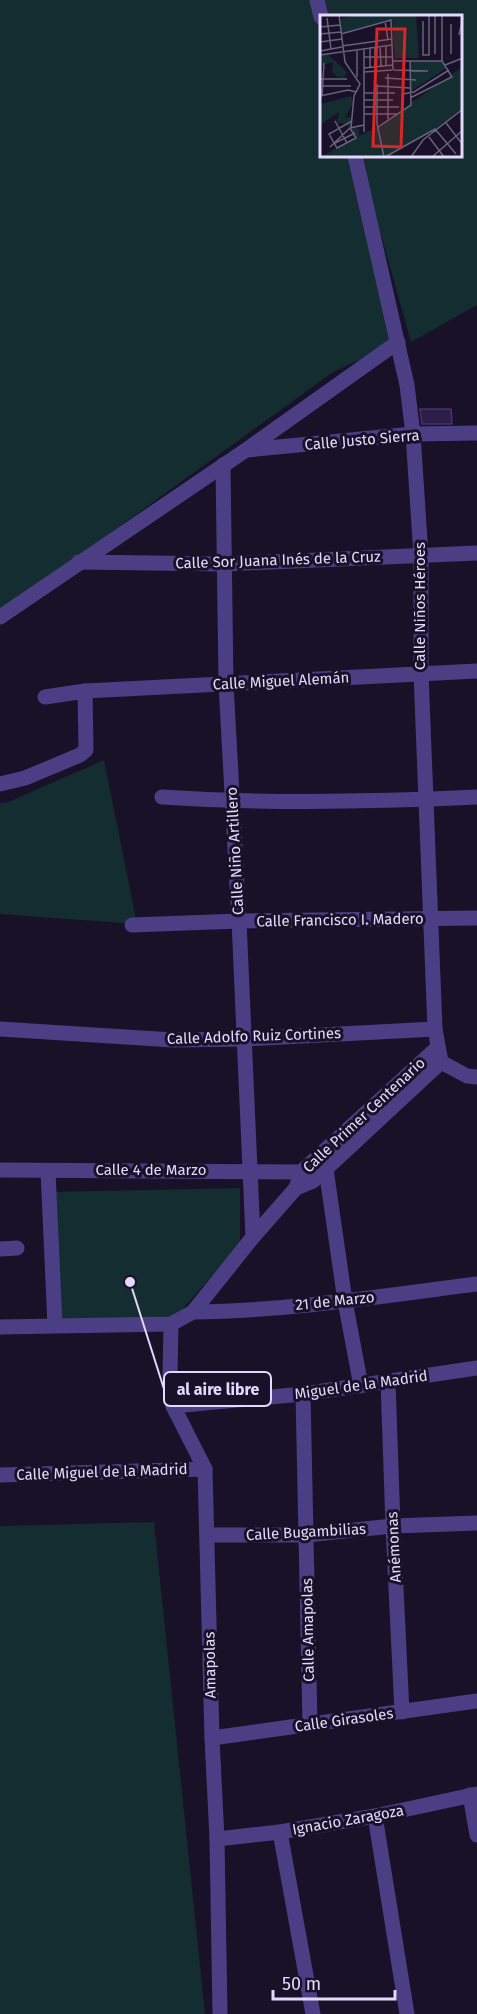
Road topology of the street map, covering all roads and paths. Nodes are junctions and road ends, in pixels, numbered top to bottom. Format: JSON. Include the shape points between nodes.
{"nodes":[{"id":1,"x":317,"y":0,"type":"edge"},
{"id":2,"x":321,"y":15,"type":"edge"},
{"id":3,"x":355,"y":158,"type":"edge"},
{"id":4,"x":398,"y":342,"type":"junction"},
{"id":5,"x":477,"y":433,"type":"edge"},
{"id":6,"x":413,"y":434,"type":"junction"},
{"id":7,"x":246,"y":450,"type":"junction"},
{"id":8,"x":223,"y":465,"type":"junction"},
{"id":9,"x":477,"y":553,"type":"edge"},
{"id":10,"x":421,"y":556,"type":"junction"},
{"id":11,"x":79,"y":562,"type":"junction"},
{"id":12,"x":224,"y":564,"type":"junction"},
{"id":13,"x":0,"y":617,"type":"edge"},
{"id":14,"x":477,"y":671,"type":"edge"},
{"id":15,"x":421,"y":673,"type":"junction"},
{"id":16,"x":226,"y":684,"type":"junction"},
{"id":17,"x":85,"y":691,"type":"junction"},
{"id":18,"x":45,"y":697,"type":"dead end"},
{"id":19,"x":0,"y":784,"type":"edge"},
{"id":20,"x":162,"y":797,"type":"dead end"},
{"id":21,"x":477,"y":797,"type":"edge"},
{"id":22,"x":425,"y":800,"type":"junction"},
{"id":23,"x":233,"y":802,"type":"junction"},
{"id":24,"x":477,"y":918,"type":"edge"},
{"id":25,"x":431,"y":919,"type":"junction"},
{"id":26,"x":239,"y":921,"type":"junction"},
{"id":27,"x":132,"y":925,"type":"dead end"},
{"id":28,"x":0,"y":1029,"type":"edge"},
{"id":29,"x":435,"y":1029,"type":"junction"},
{"id":30,"x":244,"y":1040,"type":"junction"},
{"id":31,"x":438,"y":1047,"type":"junction"},
{"id":32,"x":441,"y":1062,"type":"junction"},
{"id":33,"x":477,"y":1077,"type":"edge"},
{"id":34,"x":326,"y":1169,"type":"junction"},
{"id":35,"x":0,"y":1170,"type":"edge"},
{"id":36,"x":48,"y":1170,"type":"junction"},
{"id":37,"x":249,"y":1170,"type":"junction"},
{"id":38,"x":301,"y":1172,"type":"junction"},
{"id":39,"x":296,"y":1188,"type":"junction"},
{"id":40,"x":253,"y":1237,"type":"junction"},
{"id":41,"x":17,"y":1248,"type":"dead end"},
{"id":42,"x":0,"y":1249,"type":"edge"},
{"id":43,"x":477,"y":1284,"type":"edge"},
{"id":44,"x":345,"y":1301,"type":"junction"},
{"id":45,"x":193,"y":1312,"type":"junction"},
{"id":46,"x":171,"y":1324,"type":"junction"},
{"id":47,"x":55,"y":1325,"type":"junction"},
{"id":48,"x":0,"y":1327,"type":"edge"},
{"id":49,"x":477,"y":1368,"type":"edge"},
{"id":50,"x":388,"y":1381,"type":"junction"},
{"id":51,"x":362,"y":1386,"type":"junction"},
{"id":52,"x":303,"y":1394,"type":"junction"},
{"id":53,"x":173,"y":1406,"type":"junction"},
{"id":54,"x":204,"y":1469,"type":"junction"},
{"id":55,"x":0,"y":1475,"type":"edge"},
{"id":56,"x":477,"y":1523,"type":"edge"},
{"id":57,"x":393,"y":1526,"type":"junction"},
{"id":58,"x":207,"y":1535,"type":"junction"},
{"id":59,"x":306,"y":1535,"type":"junction"},
{"id":60,"x":477,"y":1701,"type":"edge"},
{"id":61,"x":402,"y":1712,"type":"junction"},
{"id":62,"x":310,"y":1725,"type":"junction"},
{"id":63,"x":212,"y":1738,"type":"junction"},
{"id":64,"x":474,"y":1794,"type":"edge"},
{"id":65,"x":375,"y":1816,"type":"junction"},
{"id":66,"x":280,"y":1832,"type":"junction"},
{"id":67,"x":477,"y":1835,"type":"edge"},
{"id":68,"x":217,"y":1839,"type":"junction"},
{"id":69,"x":220,"y":2014,"type":"edge"},
{"id":70,"x":313,"y":2014,"type":"edge"},
{"id":71,"x":407,"y":2014,"type":"edge"}],
"edges":[{"from":1,"to":2,"type":"street"},
{"from":3,"to":4,"type":"street","name":"Calle Niños Héroes"},
{"from":4,"to":6,"type":"street","name":"Calle Niños Héroes"},
{"from":4,"to":7,"type":"street"},
{"from":5,"to":6,"type":"street","name":"Calle Justo Sierra"},
{"from":6,"to":7,"type":"street","name":"Calle Justo Sierra"},
{"from":6,"to":10,"type":"street","name":"Calle Niños Héroes"},
{"from":7,"to":8,"type":"street"},
{"from":8,"to":11,"type":"street"},
{"from":8,"to":12,"type":"street","name":"Calle Niño Artillero"},
{"from":9,"to":10,"type":"street","name":"Calle Sor Juana Inés de la Cruz"},
{"from":10,"to":12,"type":"street","name":"Calle Sor Juana Inés de la Cruz"},
{"from":10,"to":15,"type":"street","name":"Calle Niños Héroes"},
{"from":11,"to":12,"type":"street","name":"Calle Sor Juana Inés de la Cruz"},
{"from":11,"to":13,"type":"street"},
{"from":12,"to":16,"type":"street","name":"Calle Niño Artillero"},
{"from":14,"to":15,"type":"street","name":"Calle Miguel Alemán"},
{"from":15,"to":16,"type":"street","name":"Calle Miguel Alemán"},
{"from":15,"to":22,"type":"street","name":"Calle Niños Héroes"},
{"from":16,"to":17,"type":"street","name":"Calle Miguel Alemán"},
{"from":16,"to":23,"type":"street","name":"Calle Niño Artillero"},
{"from":17,"to":18,"type":"street","name":"Calle Miguel Alemán"},
{"from":17,"to":19,"type":"street","via":[[86,750],[25,778]]},
{"from":20,"to":23,"type":"street"},
{"from":21,"to":22,"type":"street"},
{"from":22,"to":23,"type":"street"},
{"from":22,"to":25,"type":"street","name":"Calle Niños Héroes"},
{"from":23,"to":26,"type":"street","name":"Calle Niño Artillero"},
{"from":24,"to":25,"type":"street","name":"Calle Francisco I. Madero"},
{"from":25,"to":26,"type":"street","name":"Calle Francisco I. Madero"},
{"from":25,"to":29,"type":"street","name":"Calle Niños Héroes"},
{"from":26,"to":27,"type":"street","name":"Calle Francisco I. Madero"},
{"from":26,"to":30,"type":"street","name":"Calle Niño Artillero"},
{"from":28,"to":30,"type":"street","name":"Calle Adolfo Ruiz Cortines","via":[[173,1040]]},
{"from":29,"to":30,"type":"street","name":"Calle Adolfo Ruiz Cortines"},
{"from":29,"to":31,"type":"street","name":"Calle Niños Héroes"},
{"from":30,"to":37,"type":"street","name":"Calle Niño Artillero"},
{"from":31,"to":32,"type":"street","name":"Calle Niños Héroes"},
{"from":31,"to":38,"type":"street","name":"Calle Primer Centenario"},
{"from":32,"to":33,"type":"street"},
{"from":32,"to":34,"type":"street","name":"Calle Primer Centenario"},
{"from":34,"to":39,"type":"street","name":"Calle Primer Centenario","via":[[313,1181]]},
{"from":34,"to":44,"type":"street"},
{"from":35,"to":36,"type":"street","name":"Calle 4 de Marzo"},
{"from":36,"to":37,"type":"street","name":"Calle 4 de Marzo"},
{"from":36,"to":47,"type":"street"},
{"from":37,"to":38,"type":"street","name":"Calle 4 de Marzo"},
{"from":37,"to":40,"type":"street","name":"Calle Niño Artillero"},
{"from":38,"to":39,"type":"street","name":"Calle Primer Centenario"},
{"from":39,"to":40,"type":"street","name":"Calle Primer Centenario"},
{"from":40,"to":45,"type":"street","name":"Calle Primer Centenario"},
{"from":41,"to":42,"type":"street"},
{"from":43,"to":44,"type":"street","name":"21 de Marzo"},
{"from":44,"to":45,"type":"street","name":"21 de Marzo","via":[[237,1312]]},
{"from":44,"to":51,"type":"street"},
{"from":45,"to":46,"type":"street","name":"Calle Primer Centenario"},
{"from":46,"to":47,"type":"street"},
{"from":46,"to":53,"type":"street","name":"Amapolas"},
{"from":47,"to":48,"type":"street"},
{"from":49,"to":50,"type":"street","name":"Miguel de la Madrid"},
{"from":50,"to":51,"type":"street","name":"Miguel de la Madrid"},
{"from":50,"to":57,"type":"street","name":"Anémonas"},
{"from":51,"to":52,"type":"street","name":"Miguel de la Madrid"},
{"from":52,"to":53,"type":"street","name":"Miguel de la Madrid"},
{"from":52,"to":59,"type":"street","name":"Calle Amapolas"},
{"from":53,"to":54,"type":"street","name":"Amapolas"},
{"from":54,"to":55,"type":"street","name":"Calle Miguel de la Madrid"},
{"from":54,"to":58,"type":"street","name":"Amapolas"},
{"from":56,"to":57,"type":"street","name":"Calle Bugambilias"},
{"from":57,"to":59,"type":"street","name":"Calle Bugambilias"},
{"from":57,"to":61,"type":"street","name":"Anémonas"},
{"from":58,"to":59,"type":"street","name":"Calle Bugambilias"},
{"from":58,"to":63,"type":"street","name":"Amapolas"},
{"from":59,"to":62,"type":"street","name":"Calle Amapolas"},
{"from":60,"to":61,"type":"street","name":"Calle Girasoles"},
{"from":61,"to":62,"type":"street","name":"Calle Girasoles"},
{"from":62,"to":63,"type":"street","name":"Calle Girasoles"},
{"from":63,"to":68,"type":"street","name":"Amapolas"},
{"from":64,"to":65,"type":"street","name":"Ignacio Zaragoza"},
{"from":64,"to":67,"type":"street"},
{"from":65,"to":66,"type":"street","name":"Ignacio Zaragoza"},
{"from":65,"to":71,"type":"street"},
{"from":66,"to":68,"type":"street","name":"Ignacio Zaragoza"},
{"from":66,"to":70,"type":"street"},
{"from":68,"to":69,"type":"street","name":"Amapolas"}]}
